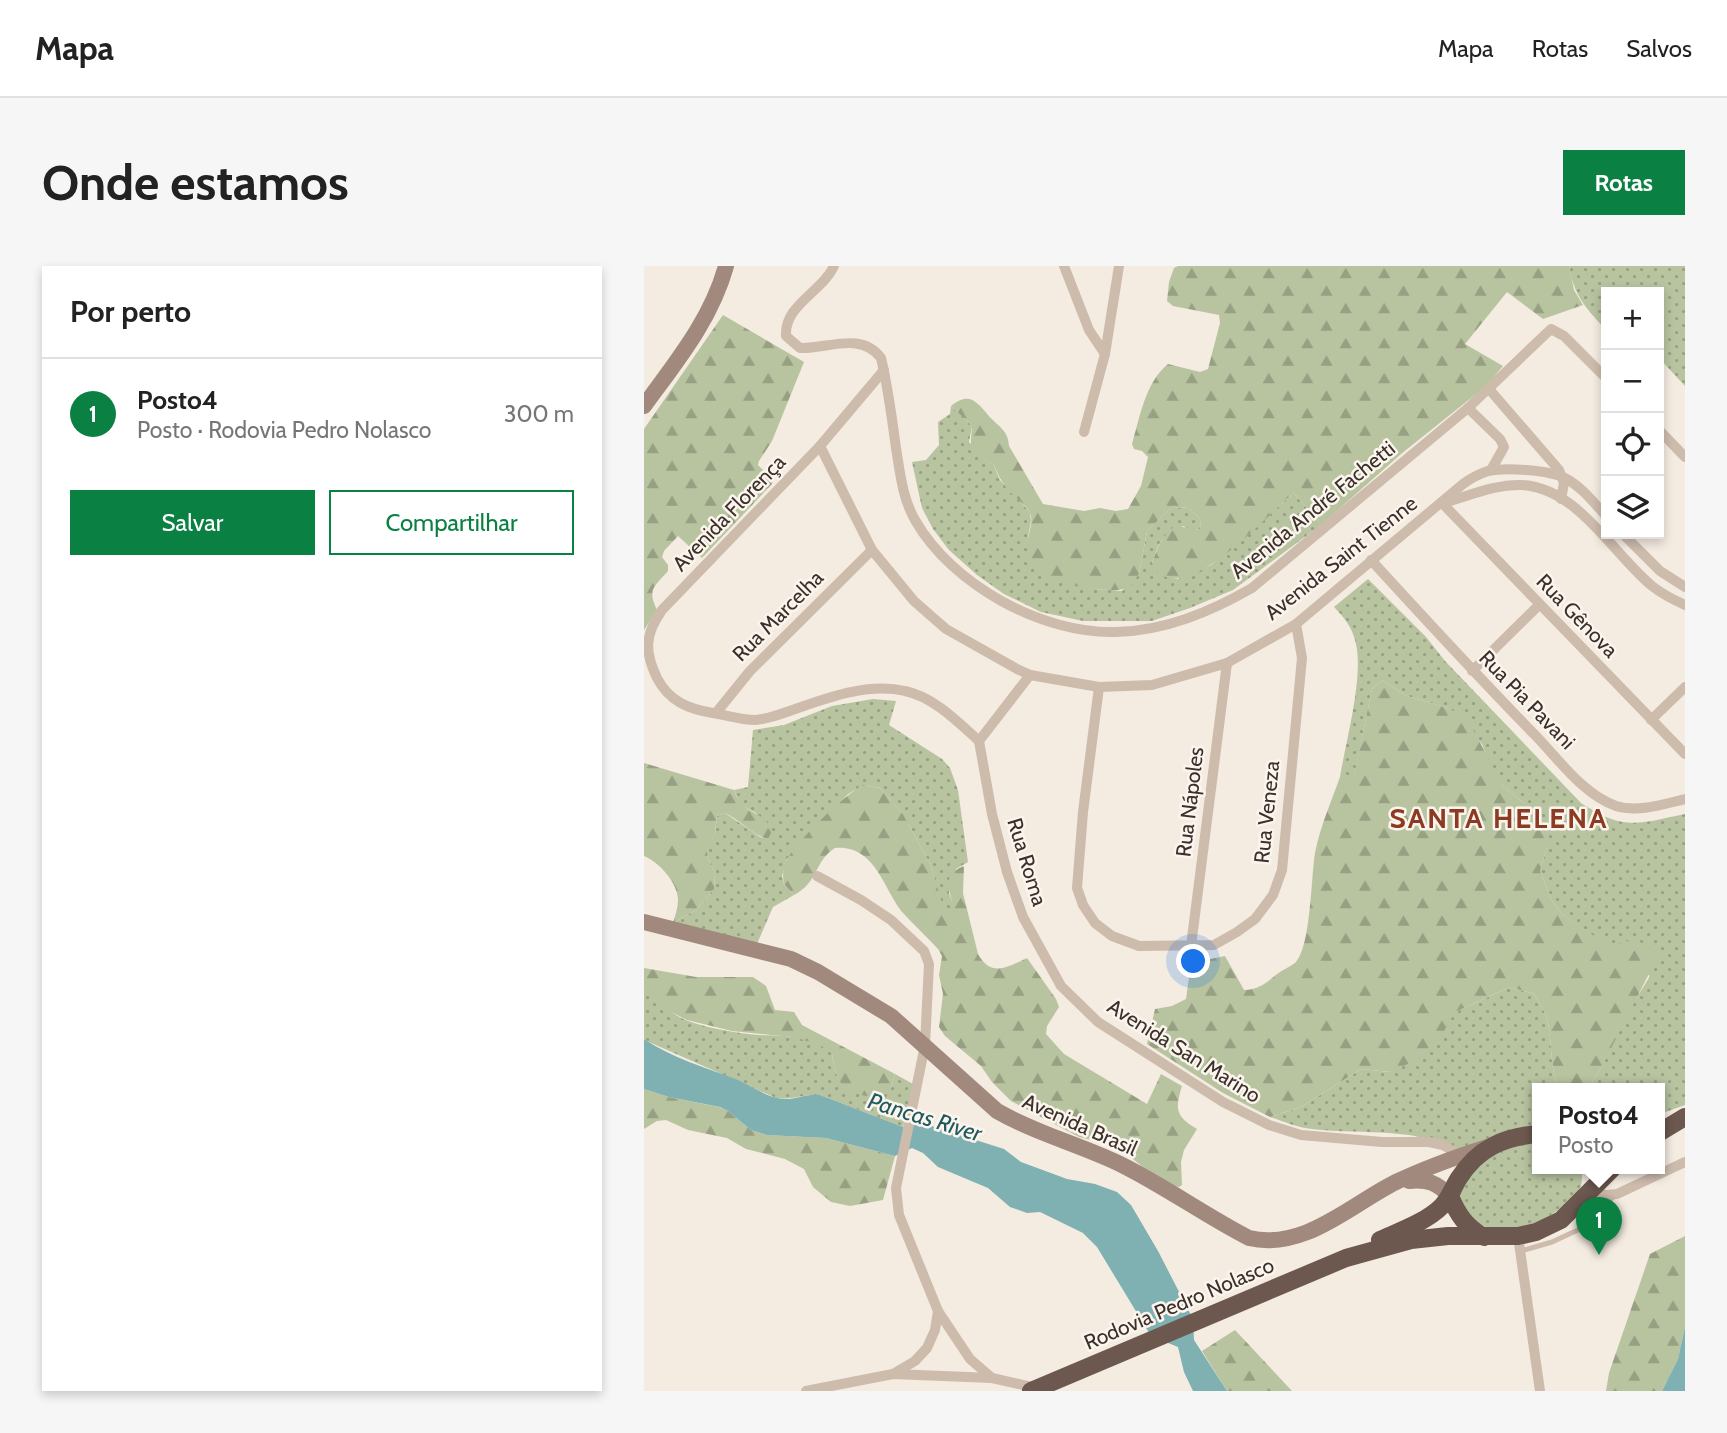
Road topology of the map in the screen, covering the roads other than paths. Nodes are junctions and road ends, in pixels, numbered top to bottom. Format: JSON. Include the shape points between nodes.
{"nodes":[{"id":1,"x":726,"y":266,"type":"edge"},
{"id":2,"x":1064,"y":266,"type":"edge"},
{"id":3,"x":1119,"y":266,"type":"edge"},
{"id":4,"x":833,"y":268,"type":"edge"},
{"id":5,"x":1105,"y":354,"type":"junction"},
{"id":6,"x":884,"y":370,"type":"junction"},
{"id":7,"x":1601,"y":373,"type":"edge"},
{"id":8,"x":1489,"y":388,"type":"junction"},
{"id":9,"x":644,"y":406,"type":"edge"},
{"id":10,"x":1468,"y":408,"type":"junction"},
{"id":11,"x":1084,"y":432,"type":"dead end"},
{"id":12,"x":1664,"y":435,"type":"edge"},
{"id":13,"x":820,"y":446,"type":"junction"},
{"id":14,"x":1685,"y":457,"type":"edge"},
{"id":15,"x":1492,"y":470,"type":"junction"},
{"id":16,"x":1563,"y":477,"type":"junction"},
{"id":17,"x":1561,"y":499,"type":"junction"},
{"id":18,"x":1442,"y":503,"type":"junction"},
{"id":19,"x":1601,"y":511,"type":"edge"},
{"id":20,"x":1628,"y":539,"type":"edge"},
{"id":21,"x":872,"y":550,"type":"junction"},
{"id":22,"x":1371,"y":559,"type":"junction"},
{"id":23,"x":1685,"y":587,"type":"edge"},
{"id":24,"x":1539,"y":605,"type":"junction"},
{"id":25,"x":1685,"y":605,"type":"edge"},
{"id":26,"x":1296,"y":624,"type":"junction"},
{"id":27,"x":1227,"y":663,"type":"junction"},
{"id":28,"x":1472,"y":671,"type":"junction"},
{"id":29,"x":1030,"y":675,"type":"junction"},
{"id":30,"x":1099,"y":687,"type":"junction"},
{"id":31,"x":1685,"y":687,"type":"edge"},
{"id":32,"x":716,"y":713,"type":"junction"},
{"id":33,"x":1651,"y":720,"type":"junction"},
{"id":34,"x":979,"y":741,"type":"junction"},
{"id":35,"x":1685,"y":754,"type":"edge"},
{"id":36,"x":1685,"y":799,"type":"edge"},
{"id":37,"x":817,"y":876,"type":"dead end"},
{"id":38,"x":644,"y":922,"type":"edge"},
{"id":39,"x":1191,"y":946,"type":"junction"},
{"id":40,"x":1061,"y":986,"type":"joint"},
{"id":41,"x":925,"y":1045,"type":"junction"},
{"id":42,"x":1532,"y":1134,"type":"edge"},
{"id":43,"x":1489,"y":1146,"type":"junction"},
{"id":44,"x":1461,"y":1156,"type":"junction"},
{"id":45,"x":1685,"y":1162,"type":"edge"},
{"id":46,"x":1665,"y":1171,"type":"edge"},
{"id":47,"x":1590,"y":1174,"type":"edge"},
{"id":48,"x":1607,"y":1174,"type":"edge"},
{"id":49,"x":1660,"y":1174,"type":"edge"},
{"id":50,"x":1397,"y":1182,"type":"junction"},
{"id":51,"x":1590,"y":1191,"type":"junction"},
{"id":52,"x":1617,"y":1194,"type":"junction"},
{"id":53,"x":1450,"y":1196,"type":"junction"},
{"id":54,"x":1484,"y":1237,"type":"junction"},
{"id":55,"x":1519,"y":1243,"type":"junction"},
{"id":56,"x":1346,"y":1258,"type":"junction"},
{"id":57,"x":938,"y":1311,"type":"junction"},
{"id":58,"x":893,"y":1374,"type":"junction"},
{"id":59,"x":992,"y":1378,"type":"junction"},
{"id":60,"x":1035,"y":1390,"type":"edge"},
{"id":61,"x":806,"y":1391,"type":"edge"},
{"id":62,"x":1540,"y":1391,"type":"edge"}],
"edges":[{"from":1,"to":9,"type":"main road","via":[[694,337]]},
{"from":2,"to":5,"type":"street","via":[[1089,330]]},
{"from":3,"to":5,"type":"street"},
{"from":4,"to":6,"type":"street","via":[[790,317],[786,337],[800,348],[849,342],[870,346]]},
{"from":5,"to":11,"type":"street"},
{"from":6,"to":10,"type":"street","name":"Avenida André Fachetti","via":[[902,487],[914,519],[931,542],[984,591],[1020,612],[1096,632],[1182,621],[1252,588]]},
{"from":6,"to":13,"type":"street","name":"Avenida Florença"},
{"from":7,"to":8,"type":"street","name":"Avenida André Fachetti","via":[[1550,328]]},
{"from":8,"to":10,"type":"street","name":"Avenida André Fachetti"},
{"from":8,"to":16,"type":"street"},
{"from":10,"to":15,"type":"street","via":[[1500,439],[1502,452]]},
{"from":12,"to":14,"type":"street"},
{"from":13,"to":21,"type":"street","name":"Avenida Saint Tienne"},
{"from":13,"to":32,"type":"street","name":"Avenida Florença","via":[[648,630],[652,670],[662,688],[681,705]]},
{"from":15,"to":16,"type":"street","name":"Avenida Saint Tienne","via":[[1528,470]]},
{"from":15,"to":18,"type":"street","name":"Avenida Saint Tienne","via":[[1476,475]]},
{"from":16,"to":17,"type":"street"},
{"from":16,"to":19,"type":"street"},
{"from":17,"to":18,"type":"street","name":"Avenida Saint Tienne","via":[[1521,485],[1483,490]]},
{"from":17,"to":25,"type":"street","name":"Avenida Saint Tienne","via":[[1651,585]]},
{"from":18,"to":22,"type":"street","name":"Avenida Saint Tienne"},
{"from":18,"to":24,"type":"street","name":"Rua Gênova"},
{"from":20,"to":23,"type":"street","via":[[1660,571]]},
{"from":21,"to":29,"type":"street","name":"Avenida Saint Tienne","via":[[914,601],[947,629]]},
{"from":21,"to":32,"type":"street","name":"Rua Marcelha","via":[[758,662]]},
{"from":22,"to":26,"type":"street","name":"Avenida Saint Tienne"},
{"from":22,"to":28,"type":"street","name":"Rua Pia Pavani"},
{"from":24,"to":28,"type":"street"},
{"from":24,"to":33,"type":"street","name":"Rua Gênova"},
{"from":26,"to":27,"type":"street","name":"Avenida Saint Tienne"},
{"from":26,"to":39,"type":"street","name":"Rua Veneza","via":[[1302,658],[1282,870],[1273,895],[1255,919],[1214,945]]},
{"from":27,"to":30,"type":"street","name":"Avenida Saint Tienne","via":[[1152,685]]},
{"from":27,"to":39,"type":"street","name":"Rua Nápoles"},
{"from":28,"to":36,"type":"street","name":"Rua Pia Pavani","via":[[1599,798],[1630,808]]},
{"from":29,"to":30,"type":"street","name":"Avenida Saint Tienne"},
{"from":29,"to":34,"type":"street"},
{"from":30,"to":39,"type":"street","name":"Rua Veneza","via":[[1077,888],[1083,905],[1111,936],[1139,946]]},
{"from":31,"to":33,"type":"street"},
{"from":32,"to":34,"type":"street","name":"Avenida Florença","via":[[754,720],[842,694],[905,691],[929,700]]},
{"from":33,"to":35,"type":"street","name":"Rua Gênova"},
{"from":34,"to":40,"type":"street","name":"Rua Roma","via":[[1007,872],[1023,917]]},
{"from":37,"to":41,"type":"street","via":[[891,920],[924,951],[929,964]]},
{"from":38,"to":41,"type":"main road","name":"Avenida Brasil","via":[[791,959],[891,1016]]},
{"from":40,"to":44,"type":"street","name":"Avenida San Marino","via":[[1130,1045],[1269,1125],[1301,1135],[1429,1142]]},
{"from":41,"to":50,"type":"main road","name":"Avenida Brasil","via":[[998,1111],[1135,1172],[1250,1238],[1288,1240]]},
{"from":41,"to":57,"type":"street","via":[[896,1188],[899,1215]]},
{"from":42,"to":43,"type":"highway","name":"Rodovia Pedro Nolasco"},
{"from":43,"to":44,"type":"main road","name":"Avenida Brasil"},
{"from":43,"to":53,"type":"highway","name":"Rodovia Pedro Nolasco","via":[[1462,1173]]},
{"from":44,"to":50,"type":"main road","name":"Avenida Brasil"},
{"from":45,"to":46,"type":"street"},
{"from":47,"to":51,"type":"highway"},
{"from":48,"to":51,"type":"highway","name":"Rodovia Pedro Nolasco"},
{"from":49,"to":52,"type":"street"},
{"from":50,"to":53,"type":"main road","name":"Avenida Brasil","via":[[1432,1181]]},
{"from":51,"to":52,"type":"street"},
{"from":51,"to":55,"type":"highway","name":"Rodovia Pedro Nolasco","via":[[1561,1220]]},
{"from":52,"to":55,"type":"lane","via":[[1580,1229],[1552,1242]]},
{"from":53,"to":54,"type":"highway","via":[[1470,1229]]},
{"from":53,"to":56,"type":"highway","name":"Rodovia Pedro Nolasco","via":[[1425,1218]]},
{"from":54,"to":55,"type":"highway","name":"Rodovia Pedro Nolasco"},
{"from":54,"to":56,"type":"highway","name":"Rodovia Pedro Nolasco","via":[[1410,1240]]},
{"from":55,"to":62,"type":"street"},
{"from":56,"to":60,"type":"highway","name":"Rodovia Pedro Nolasco"},
{"from":57,"to":58,"type":"street","via":[[927,1348]]},
{"from":57,"to":59,"type":"street","via":[[970,1359]]},
{"from":58,"to":59,"type":"street"},
{"from":58,"to":61,"type":"street"},
{"from":59,"to":60,"type":"street"}]}
